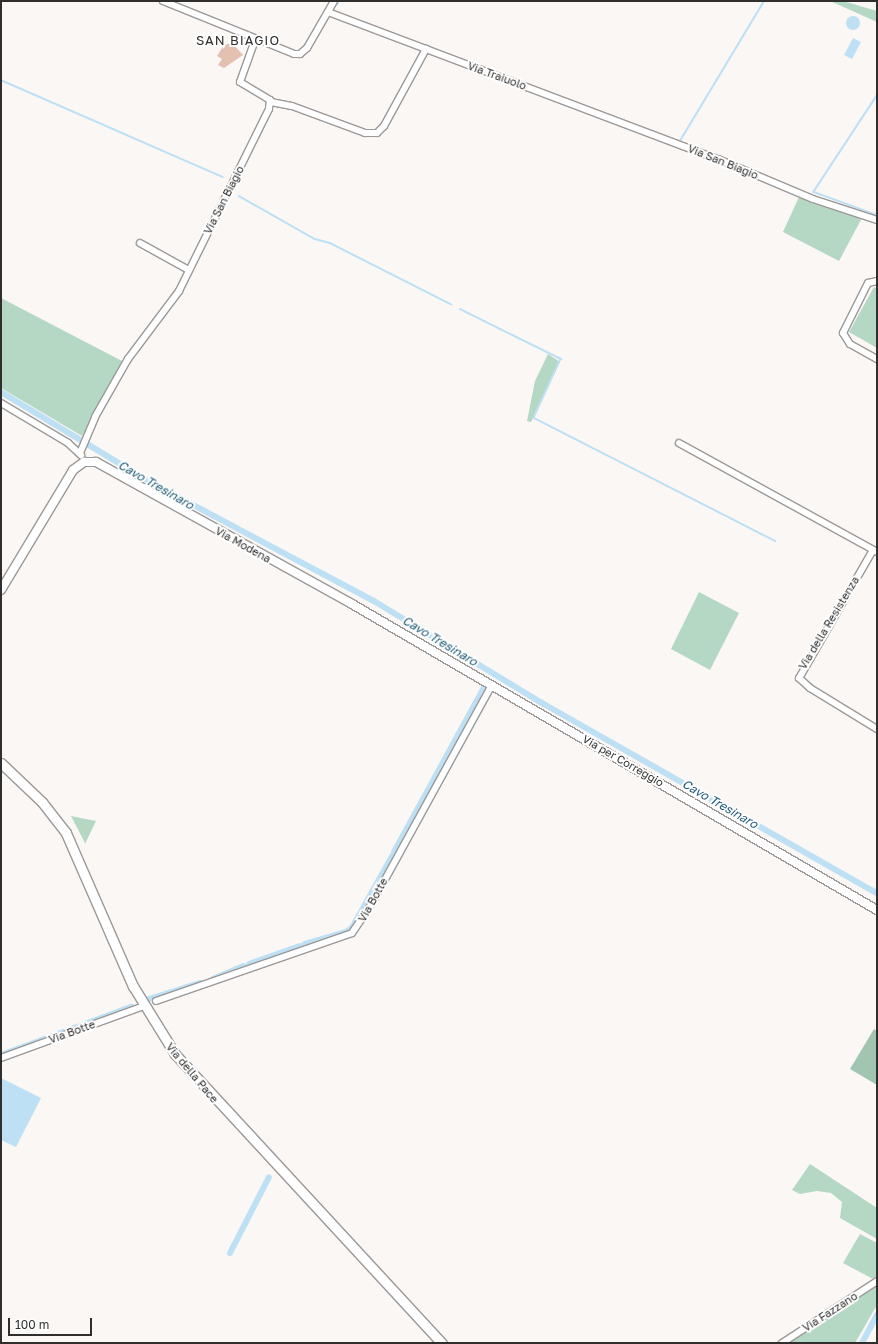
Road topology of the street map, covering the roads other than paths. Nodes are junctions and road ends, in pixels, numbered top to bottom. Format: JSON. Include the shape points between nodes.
{"nodes":[{"id":1,"x":163,"y":1,"type":"edge"},
{"id":2,"x":334,"y":1,"type":"edge"},
{"id":3,"x":328,"y":12,"type":"junction"},
{"id":4,"x":255,"y":40,"type":"junction"},
{"id":5,"x":426,"y":49,"type":"junction"},
{"id":6,"x":271,"y":102,"type":"junction"},
{"id":7,"x":569,"y":102,"type":"joint"},
{"id":8,"x":877,"y":220,"type":"edge"},
{"id":9,"x":140,"y":243,"type":"dead end"},
{"id":10,"x":189,"y":270,"type":"junction"},
{"id":11,"x":877,"y":281,"type":"edge"},
{"id":12,"x":877,"y":360,"type":"edge"},
{"id":13,"x":1,"y":403,"type":"edge"},
{"id":14,"x":679,"y":443,"type":"dead end"},
{"id":15,"x":81,"y":451,"type":"junction"},
{"id":16,"x":84,"y":462,"type":"junction"},
{"id":17,"x":875,"y":551,"type":"edge"},
{"id":18,"x":1,"y":590,"type":"edge"},
{"id":19,"x":492,"y":685,"type":"junction"},
{"id":20,"x":534,"y":710,"type":"joint"},
{"id":21,"x":877,"y":729,"type":"edge"},
{"id":22,"x":1,"y":763,"type":"edge"},
{"id":23,"x":877,"y":910,"type":"edge"},
{"id":24,"x":156,"y":1001,"type":"dead end"},
{"id":25,"x":144,"y":1006,"type":"junction"},
{"id":26,"x":1,"y":1058,"type":"edge"},
{"id":27,"x":877,"y":1281,"type":"edge"},
{"id":28,"x":442,"y":1343,"type":"edge"},
{"id":29,"x":782,"y":1343,"type":"edge"}],
"edges":[{"from":1,"to":4,"type":"street"},
{"from":2,"to":3,"type":"street"},
{"from":3,"to":4,"type":"street","via":[[307,48],[300,54]]},
{"from":3,"to":5,"type":"street","name":"Via Traiuolo"},
{"from":4,"to":6,"type":"street","via":[[240,82]]},
{"from":5,"to":6,"type":"street","via":[[384,126],[377,133],[364,133],[286,104]]},
{"from":5,"to":7,"type":"street","name":"Via Traiuolo"},
{"from":6,"to":10,"type":"street","name":"Via San Biagio"},
{"from":7,"to":8,"type":"street","name":"Via San Biagio","via":[[809,197]]},
{"from":9,"to":10,"type":"street"},
{"from":10,"to":15,"type":"street","name":"Via San Biagio","via":[[172,302],[128,358],[95,417]]},
{"from":11,"to":12,"type":"street","via":[[868,283],[842,333],[850,344]]},
{"from":13,"to":15,"type":"street"},
{"from":14,"to":17,"type":"street","name":"Via della Resistenza"},
{"from":15,"to":16,"type":"street"},
{"from":16,"to":18,"type":"street","via":[[69,475]]},
{"from":16,"to":19,"type":"street","name":"Via Modena","via":[[103,465]]},
{"from":17,"to":21,"type":"street","name":"Via della Resistenza","via":[[798,678]]},
{"from":19,"to":20,"type":"street","name":"Via Modena"},
{"from":19,"to":24,"type":"street","name":"Via Botte","via":[[371,905],[352,933]]},
{"from":20,"to":23,"type":"street","name":"Via per Correggio"},
{"from":22,"to":25,"type":"main road","name":"Via della Pace","via":[[42,802],[66,833]]},
{"from":25,"to":26,"type":"street","name":"Via Botte"},
{"from":25,"to":28,"type":"main road","name":"Via della Pace","via":[[192,1076]]},
{"from":27,"to":29,"type":"street","name":"Via Fazzano"}]}
